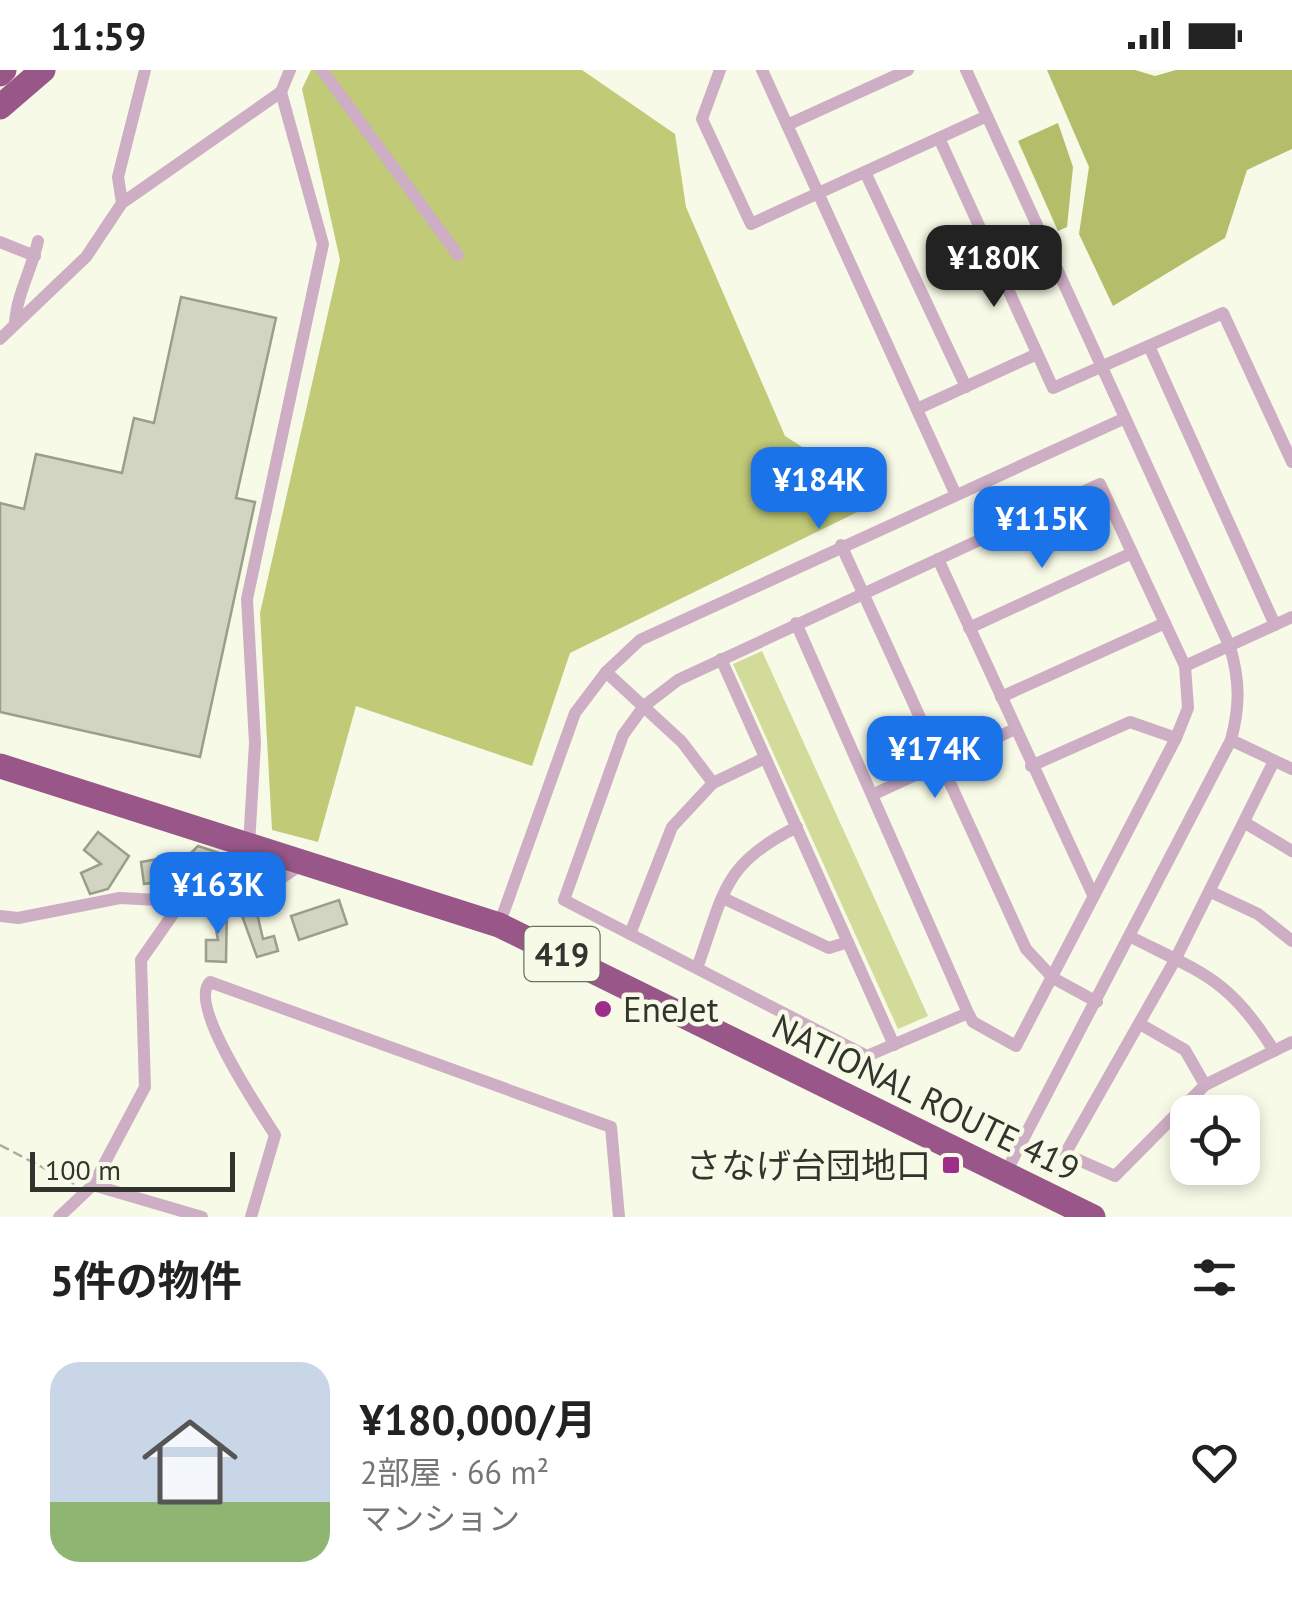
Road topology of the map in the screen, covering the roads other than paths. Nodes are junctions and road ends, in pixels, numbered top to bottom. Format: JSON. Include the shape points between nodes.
{"nodes":[{"id":1,"x":145,"y":70,"type":"edge"},
{"id":2,"x":290,"y":70,"type":"edge"},
{"id":3,"x":322,"y":70,"type":"edge"},
{"id":4,"x":720,"y":70,"type":"edge"},
{"id":5,"x":762,"y":70,"type":"edge"},
{"id":6,"x":908,"y":70,"type":"edge"},
{"id":7,"x":966,"y":70,"type":"edge"},
{"id":8,"x":36,"y":76,"type":"edge"},
{"id":9,"x":281,"y":92,"type":"junction"},
{"id":10,"x":0,"y":107,"type":"edge"},
{"id":11,"x":986,"y":116,"type":"junction"},
{"id":12,"x":787,"y":125,"type":"junction"},
{"id":13,"x":939,"y":138,"type":"junction"},
{"id":14,"x":865,"y":172,"type":"junction"},
{"id":15,"x":818,"y":193,"type":"junction"},
{"id":16,"x":122,"y":203,"type":"junction"},
{"id":17,"x":38,"y":241,"type":"dead end"},
{"id":18,"x":0,"y":242,"type":"edge"},
{"id":19,"x":458,"y":255,"type":"dead end"},
{"id":20,"x":35,"y":256,"type":"junction"},
{"id":21,"x":0,"y":300,"type":"edge"},
{"id":22,"x":16,"y":307,"type":"junction"},
{"id":23,"x":15,"y":324,"type":"junction"},
{"id":24,"x":0,"y":340,"type":"edge"},
{"id":25,"x":1149,"y":346,"type":"junction"},
{"id":26,"x":1037,"y":354,"type":"junction"},
{"id":27,"x":1100,"y":368,"type":"junction"},
{"id":28,"x":966,"y":387,"type":"junction"},
{"id":29,"x":918,"y":409,"type":"junction"},
{"id":30,"x":1123,"y":419,"type":"junction"},
{"id":31,"x":1292,"y":462,"type":"edge"},
{"id":32,"x":955,"y":492,"type":"junction"},
{"id":33,"x":841,"y":545,"type":"junction"},
{"id":34,"x":1132,"y":552,"type":"junction"},
{"id":35,"x":938,"y":558,"type":"junction"},
{"id":36,"x":864,"y":594,"type":"junction"},
{"id":37,"x":1292,"y":617,"type":"edge"},
{"id":38,"x":1165,"y":622,"type":"junction"},
{"id":39,"x":796,"y":624,"type":"junction"},
{"id":40,"x":1275,"y":625,"type":"junction"},
{"id":41,"x":969,"y":628,"type":"junction"},
{"id":42,"x":1230,"y":647,"type":"junction"},
{"id":43,"x":721,"y":659,"type":"junction"},
{"id":44,"x":1185,"y":666,"type":"junction"},
{"id":45,"x":606,"y":672,"type":"junction"},
{"id":46,"x":1001,"y":697,"type":"junction"},
{"id":47,"x":644,"y":706,"type":"junction"},
{"id":48,"x":1015,"y":729,"type":"junction"},
{"id":49,"x":1176,"y":738,"type":"junction"},
{"id":50,"x":1231,"y":740,"type":"junction"},
{"id":51,"x":766,"y":758,"type":"junction"},
{"id":52,"x":1274,"y":762,"type":"junction"},
{"id":53,"x":940,"y":763,"type":"junction"},
{"id":54,"x":0,"y":766,"type":"edge"},
{"id":55,"x":1031,"y":766,"type":"junction"},
{"id":56,"x":1292,"y":768,"type":"edge"},
{"id":57,"x":713,"y":783,"type":"junction"},
{"id":58,"x":874,"y":794,"type":"junction"},
{"id":59,"x":1246,"y":824,"type":"junction"},
{"id":60,"x":796,"y":827,"type":"junction"},
{"id":61,"x":248,"y":848,"type":"junction"},
{"id":62,"x":1292,"y":851,"type":"edge"},
{"id":63,"x":301,"y":865,"type":"junction"},
{"id":64,"x":1211,"y":892,"type":"junction"},
{"id":65,"x":1093,"y":895,"type":"junction"},
{"id":66,"x":722,"y":898,"type":"junction"},
{"id":67,"x":180,"y":904,"type":"junction"},
{"id":68,"x":0,"y":916,"type":"edge"},
{"id":69,"x":499,"y":925,"type":"junction"},
{"id":70,"x":630,"y":934,"type":"junction"},
{"id":71,"x":1130,"y":937,"type":"junction"},
{"id":72,"x":1292,"y":941,"type":"edge"},
{"id":73,"x":848,"y":942,"type":"junction"},
{"id":74,"x":1175,"y":960,"type":"junction"},
{"id":75,"x":696,"y":968,"type":"junction"},
{"id":76,"x":1052,"y":978,"type":"junction"},
{"id":77,"x":1098,"y":1002,"type":"junction"},
{"id":78,"x":968,"y":1014,"type":"junction"},
{"id":79,"x":1140,"y":1024,"type":"junction"},
{"id":80,"x":1292,"y":1042,"type":"edge"},
{"id":81,"x":894,"y":1045,"type":"junction"},
{"id":82,"x":1274,"y":1051,"type":"junction"},
{"id":83,"x":1206,"y":1085,"type":"junction"},
{"id":84,"x":1004,"y":1176,"type":"junction"},
{"id":85,"x":90,"y":1188,"type":"junction"},
{"id":86,"x":59,"y":1217,"type":"edge"},
{"id":87,"x":202,"y":1217,"type":"edge"},
{"id":88,"x":251,"y":1217,"type":"edge"},
{"id":89,"x":619,"y":1217,"type":"edge"},
{"id":90,"x":1094,"y":1217,"type":"edge"}],
"edges":[{"from":1,"to":16,"type":"street","via":[[118,176]]},
{"from":2,"to":9,"type":"street"},
{"from":3,"to":19,"type":"street"},
{"from":4,"to":15,"type":"street","via":[[702,119],[751,224]]},
{"from":5,"to":12,"type":"street"},
{"from":6,"to":12,"type":"street"},
{"from":7,"to":11,"type":"street"},
{"from":8,"to":10,"type":"highway"},
{"from":9,"to":16,"type":"street"},
{"from":9,"to":61,"type":"street","via":[[323,244],[247,599],[256,743]]},
{"from":11,"to":13,"type":"street"},
{"from":11,"to":27,"type":"street"},
{"from":12,"to":15,"type":"street"},
{"from":13,"to":14,"type":"street"},
{"from":13,"to":26,"type":"street"},
{"from":14,"to":15,"type":"street"},
{"from":14,"to":28,"type":"street"},
{"from":15,"to":29,"type":"street"},
{"from":16,"to":23,"type":"street","via":[[86,257]]},
{"from":17,"to":20,"type":"street"},
{"from":18,"to":20,"type":"street"},
{"from":20,"to":22,"type":"street"},
{"from":21,"to":22,"type":"street"},
{"from":22,"to":23,"type":"street"},
{"from":23,"to":24,"type":"street"},
{"from":25,"to":27,"type":"street"},
{"from":25,"to":31,"type":"street","via":[[1223,314]]},
{"from":25,"to":40,"type":"street"},
{"from":26,"to":27,"type":"street","via":[[1053,388]]},
{"from":26,"to":28,"type":"street"},
{"from":27,"to":30,"type":"street"},
{"from":28,"to":29,"type":"street"},
{"from":29,"to":32,"type":"street"},
{"from":30,"to":32,"type":"street"},
{"from":30,"to":42,"type":"street"},
{"from":32,"to":33,"type":"street"},
{"from":33,"to":36,"type":"street"},
{"from":33,"to":45,"type":"street","via":[[640,640]]},
{"from":34,"to":35,"type":"street","via":[[1100,484]]},
{"from":34,"to":38,"type":"street"},
{"from":34,"to":41,"type":"street"},
{"from":35,"to":36,"type":"street"},
{"from":35,"to":41,"type":"street"},
{"from":36,"to":39,"type":"street"},
{"from":36,"to":53,"type":"street"},
{"from":37,"to":40,"type":"street"},
{"from":38,"to":44,"type":"street"},
{"from":38,"to":46,"type":"street"},
{"from":39,"to":43,"type":"street"},
{"from":39,"to":58,"type":"street"},
{"from":40,"to":42,"type":"street"},
{"from":41,"to":46,"type":"street"},
{"from":42,"to":44,"type":"street"},
{"from":42,"to":50,"type":"street","via":[[1239,692]]},
{"from":43,"to":47,"type":"street"},
{"from":43,"to":51,"type":"street"},
{"from":44,"to":49,"type":"street","via":[[1188,708]]},
{"from":45,"to":47,"type":"street"},
{"from":45,"to":69,"type":"street","via":[[575,713]]},
{"from":46,"to":48,"type":"street"},
{"from":47,"to":57,"type":"street"},
{"from":47,"to":70,"type":"street","via":[[623,735],[564,900]]},
{"from":48,"to":53,"type":"street"},
{"from":48,"to":55,"type":"street"},
{"from":49,"to":55,"type":"street","via":[[1130,722]]},
{"from":49,"to":65,"type":"street"},
{"from":50,"to":52,"type":"street"},
{"from":50,"to":71,"type":"street"},
{"from":51,"to":57,"type":"street"},
{"from":51,"to":60,"type":"street"},
{"from":52,"to":56,"type":"street"},
{"from":52,"to":59,"type":"street"},
{"from":53,"to":58,"type":"street"},
{"from":53,"to":76,"type":"street","via":[[1026,948]]},
{"from":54,"to":61,"type":"highway","name":"NATIONAL ROUTE 419","number":"419"},
{"from":55,"to":65,"type":"street"},
{"from":57,"to":70,"type":"street","via":[[672,827]]},
{"from":58,"to":78,"type":"street"},
{"from":59,"to":62,"type":"street"},
{"from":59,"to":64,"type":"street"},
{"from":60,"to":66,"type":"street","via":[[757,847],[731,875]]},
{"from":60,"to":73,"type":"street"},
{"from":61,"to":63,"type":"highway","name":"NATIONAL ROUTE 419","number":"419"},
{"from":63,"to":67,"type":"street","via":[[283,878]]},
{"from":63,"to":69,"type":"highway","name":"NATIONAL ROUTE 419","number":"419"},
{"from":64,"to":72,"type":"street","via":[[1258,914]]},
{"from":64,"to":74,"type":"street"},
{"from":65,"to":76,"type":"street"},
{"from":66,"to":73,"type":"street","via":[[829,948]]},
{"from":66,"to":75,"type":"street"},
{"from":67,"to":68,"type":"street","via":[[120,898]]},
{"from":67,"to":85,"type":"street","via":[[141,960],[144,1087]]},
{"from":69,"to":84,"type":"highway","name":"NATIONAL ROUTE 419","number":"419"},
{"from":70,"to":75,"type":"street"},
{"from":71,"to":74,"type":"street"},
{"from":71,"to":77,"type":"street"},
{"from":73,"to":81,"type":"street"},
{"from":74,"to":79,"type":"street"},
{"from":74,"to":82,"type":"street","via":[[1216,980],[1252,1015]]},
{"from":75,"to":81,"type":"street","via":[[867,1056]]},
{"from":76,"to":77,"type":"street"},
{"from":76,"to":78,"type":"street","via":[[1016,1046]]},
{"from":77,"to":84,"type":"street"},
{"from":78,"to":81,"type":"street"},
{"from":79,"to":83,"type":"street","via":[[1185,1050]]},
{"from":79,"to":83,"type":"street","via":[[1065,1154],[1114,1176]]},
{"from":80,"to":82,"type":"street"},
{"from":82,"to":83,"type":"street"},
{"from":84,"to":90,"type":"highway","name":"NATIONAL ROUTE 419","number":"419"},
{"from":85,"to":86,"type":"street"},
{"from":85,"to":87,"type":"street"},
{"from":88,"to":89,"type":"street","via":[[275,1136],[212,1026],[204,994],[210,982],[611,1126]]}]}
